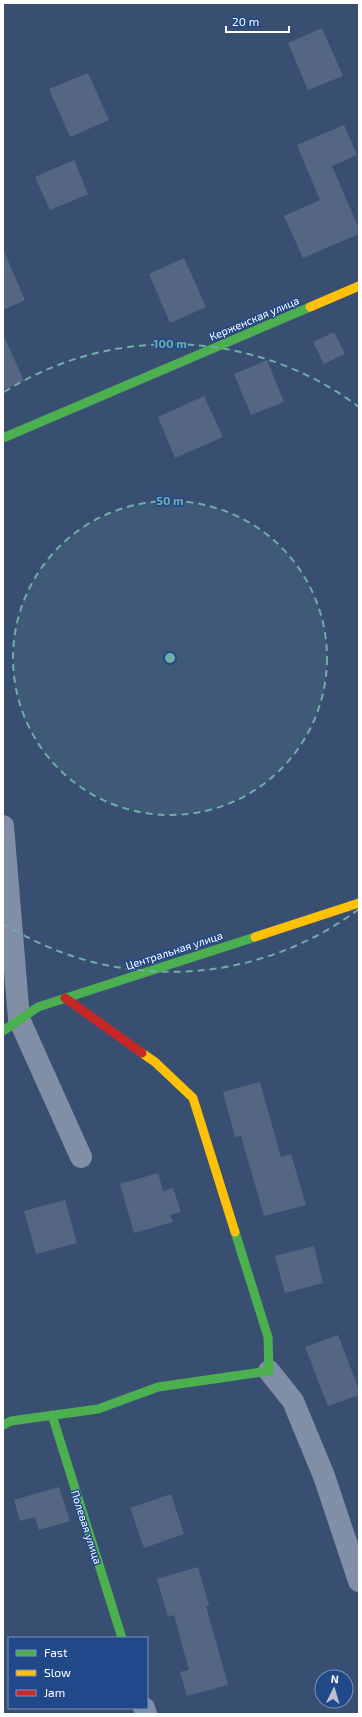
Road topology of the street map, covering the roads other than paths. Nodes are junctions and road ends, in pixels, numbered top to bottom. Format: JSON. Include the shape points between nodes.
{"nodes":[{"id":1,"x":359,"y":286,"type":"edge"},
{"id":2,"x":3,"y":438,"type":"edge"},
{"id":3,"x":3,"y":826,"type":"edge"},
{"id":4,"x":359,"y":903,"type":"edge"},
{"id":5,"x":65,"y":998,"type":"junction"},
{"id":6,"x":11,"y":1025,"type":"edge"},
{"id":7,"x":81,"y":1157,"type":"dead end"},
{"id":8,"x":269,"y":1371,"type":"junction"},
{"id":9,"x":52,"y":1416,"type":"junction"},
{"id":10,"x":3,"y":1425,"type":"edge"},
{"id":11,"x":359,"y":1581,"type":"edge"},
{"id":12,"x":122,"y":1637,"type":"edge"}],
"edges":[{"from":1,"to":2,"type":"street","name":"Керженская улица"},
{"from":3,"to":6,"type":"street"},
{"from":4,"to":5,"type":"street","name":"Центральная улица"},
{"from":5,"to":6,"type":"street","name":"Центральная улица","via":[[38,1007]]},
{"from":5,"to":8,"type":"street","via":[[155,1062],[193,1098],[268,1337]]},
{"from":6,"to":7,"type":"street"},
{"from":8,"to":9,"type":"street","via":[[158,1387],[98,1409]]},
{"from":8,"to":11,"type":"street","via":[[293,1401],[324,1476]]},
{"from":9,"to":10,"type":"street","via":[[11,1421]]},
{"from":9,"to":12,"type":"street","name":"Полевая улица"}]}
